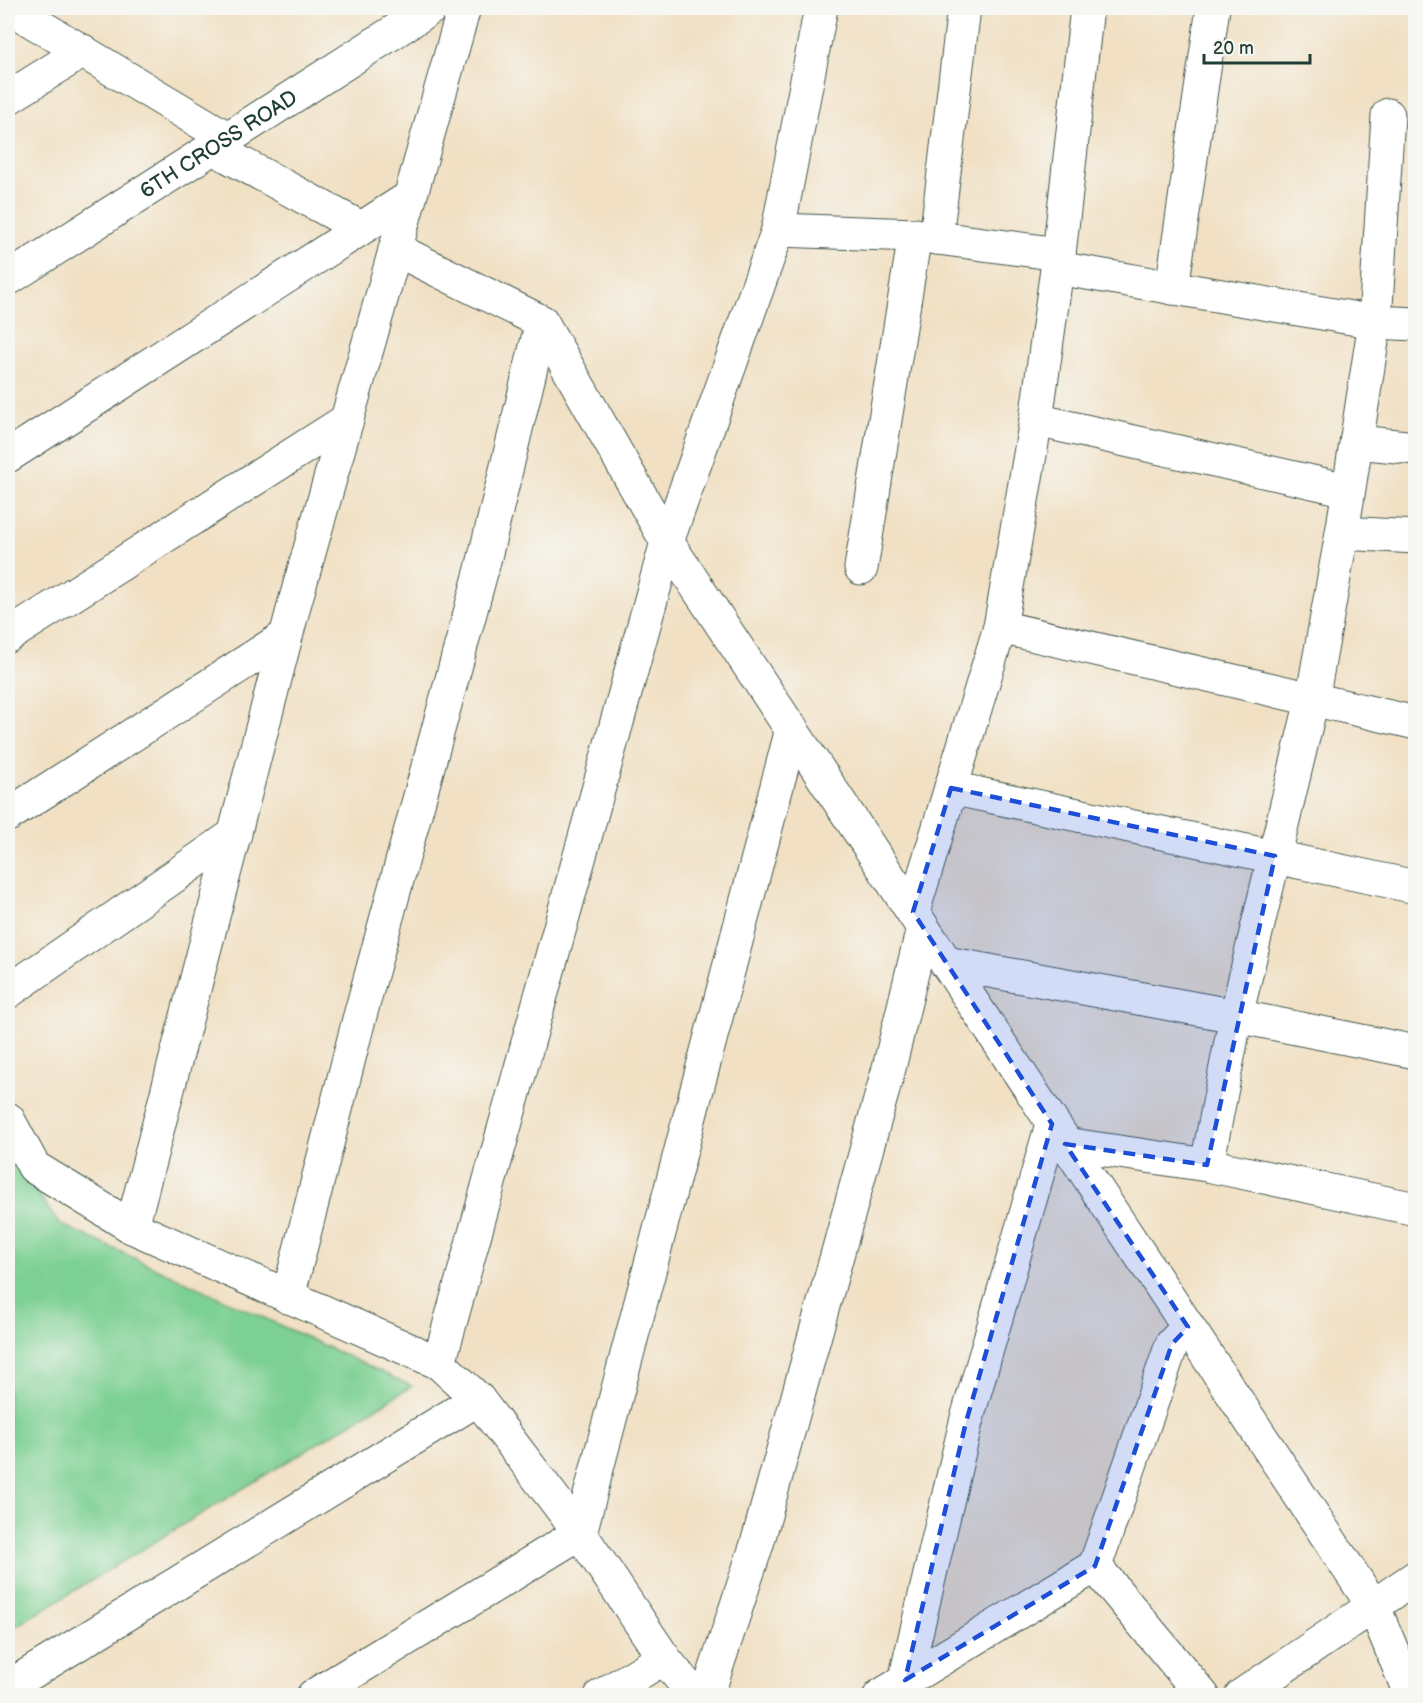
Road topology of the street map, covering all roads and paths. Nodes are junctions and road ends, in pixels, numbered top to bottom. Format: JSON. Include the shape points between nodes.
{"nodes":[{"id":1,"x":10,"y":8,"type":"edge"},
{"id":2,"x":431,"y":8,"type":"edge"},
{"id":3,"x":464,"y":8,"type":"edge"},
{"id":4,"x":821,"y":8,"type":"edge"},
{"id":5,"x":964,"y":8,"type":"edge"},
{"id":6,"x":1087,"y":8,"type":"edge"},
{"id":7,"x":1213,"y":8,"type":"edge"},
{"id":8,"x":83,"y":51,"type":"junction"},
{"id":9,"x":8,"y":98,"type":"edge"},
{"id":10,"x":1388,"y":115,"type":"dead end"},
{"id":11,"x":220,"y":143,"type":"junction"},
{"id":12,"x":410,"y":197,"type":"junction"},
{"id":13,"x":361,"y":228,"type":"junction"},
{"id":14,"x":778,"y":230,"type":"junction"},
{"id":15,"x":925,"y":237,"type":"junction"},
{"id":16,"x":395,"y":249,"type":"junction"},
{"id":17,"x":1058,"y":261,"type":"junction"},
{"id":18,"x":8,"y":279,"type":"edge"},
{"id":19,"x":1172,"y":288,"type":"junction"},
{"id":20,"x":542,"y":322,"type":"junction"},
{"id":21,"x":1375,"y":322,"type":"junction"},
{"id":22,"x":1416,"y":324,"type":"edge"},
{"id":23,"x":347,"y":420,"type":"junction"},
{"id":24,"x":1036,"y":420,"type":"junction"},
{"id":25,"x":1357,"y":442,"type":"junction"},
{"id":26,"x":1416,"y":448,"type":"edge"},
{"id":27,"x":8,"y":456,"type":"edge"},
{"id":28,"x":1348,"y":490,"type":"junction"},
{"id":29,"x":1342,"y":533,"type":"junction"},
{"id":30,"x":1416,"y":537,"type":"edge"},
{"id":31,"x":667,"y":542,"type":"junction"},
{"id":32,"x":861,"y":568,"type":"dead end"},
{"id":33,"x":1000,"y":627,"type":"junction"},
{"id":34,"x":8,"y":636,"type":"edge"},
{"id":35,"x":286,"y":636,"type":"junction"},
{"id":36,"x":1312,"y":700,"type":"junction"},
{"id":37,"x":1416,"y":723,"type":"edge"},
{"id":38,"x":792,"y":729,"type":"junction"},
{"id":39,"x":951,"y":788,"type":"junction"},
{"id":40,"x":8,"y":815,"type":"edge"},
{"id":41,"x":235,"y":834,"type":"junction"},
{"id":42,"x":1275,"y":856,"type":"junction"},
{"id":43,"x":1416,"y":887,"type":"edge"},
{"id":44,"x":918,"y":920,"type":"junction"},
{"id":45,"x":946,"y":963,"type":"junction"},
{"id":46,"x":8,"y":992,"type":"edge"},
{"id":47,"x":1236,"y":1016,"type":"junction"},
{"id":48,"x":1416,"y":1052,"type":"edge"},
{"id":49,"x":8,"y":1119,"type":"edge"},
{"id":50,"x":1058,"y":1134,"type":"junction"},
{"id":51,"x":1207,"y":1165,"type":"junction"},
{"id":52,"x":1416,"y":1209,"type":"edge"},
{"id":53,"x":132,"y":1227,"type":"junction"},
{"id":54,"x":288,"y":1297,"type":"junction"},
{"id":55,"x":1188,"y":1327,"type":"junction"},
{"id":56,"x":439,"y":1363,"type":"junction"},
{"id":57,"x":478,"y":1399,"type":"junction"},
{"id":58,"x":580,"y":1533,"type":"junction"},
{"id":59,"x":1095,"y":1566,"type":"junction"},
{"id":60,"x":1416,"y":1577,"type":"edge"},
{"id":61,"x":1374,"y":1607,"type":"junction"},
{"id":62,"x":664,"y":1658,"type":"junction"},
{"id":63,"x":8,"y":1688,"type":"edge"},
{"id":64,"x":893,"y":1688,"type":"edge"},
{"id":65,"x":313,"y":1695,"type":"edge"},
{"id":66,"x":601,"y":1695,"type":"edge"},
{"id":67,"x":695,"y":1695,"type":"edge"},
{"id":68,"x":707,"y":1695,"type":"edge"},
{"id":69,"x":1203,"y":1695,"type":"edge"},
{"id":70,"x":1241,"y":1695,"type":"edge"},
{"id":71,"x":1411,"y":1695,"type":"edge"}],
"edges":[{"from":1,"to":8,"type":"street"},
{"from":2,"to":11,"type":"street","name":"6TH CROSS ROAD"},
{"from":3,"to":12,"type":"street"},
{"from":4,"to":14,"type":"street"},
{"from":5,"to":15,"type":"street"},
{"from":6,"to":17,"type":"street"},
{"from":7,"to":19,"type":"street"},
{"from":8,"to":9,"type":"street"},
{"from":8,"to":11,"type":"street"},
{"from":10,"to":21,"type":"street"},
{"from":11,"to":13,"type":"street"},
{"from":11,"to":18,"type":"street","name":"6TH CROSS ROAD"},
{"from":12,"to":13,"type":"street"},
{"from":12,"to":16,"type":"street"},
{"from":13,"to":27,"type":"street"},
{"from":14,"to":15,"type":"street"},
{"from":14,"to":31,"type":"street"},
{"from":15,"to":17,"type":"street"},
{"from":15,"to":32,"type":"street"},
{"from":16,"to":20,"type":"street"},
{"from":16,"to":23,"type":"street"},
{"from":17,"to":19,"type":"street"},
{"from":17,"to":24,"type":"street"},
{"from":19,"to":21,"type":"street"},
{"from":20,"to":31,"type":"street"},
{"from":20,"to":54,"type":"street","via":[[482,569]]},
{"from":21,"to":22,"type":"street"},
{"from":21,"to":25,"type":"street"},
{"from":23,"to":34,"type":"street"},
{"from":23,"to":35,"type":"street"},
{"from":24,"to":28,"type":"street"},
{"from":24,"to":33,"type":"street"},
{"from":25,"to":26,"type":"street"},
{"from":25,"to":28,"type":"street"},
{"from":28,"to":29,"type":"street"},
{"from":29,"to":30,"type":"street"},
{"from":29,"to":36,"type":"street"},
{"from":31,"to":38,"type":"street"},
{"from":31,"to":56,"type":"street"},
{"from":33,"to":36,"type":"street"},
{"from":33,"to":39,"type":"street"},
{"from":35,"to":40,"type":"street"},
{"from":35,"to":41,"type":"street"},
{"from":36,"to":37,"type":"street"},
{"from":36,"to":42,"type":"street"},
{"from":38,"to":44,"type":"street"},
{"from":38,"to":58,"type":"street"},
{"from":39,"to":42,"type":"street"},
{"from":39,"to":44,"type":"street"},
{"from":41,"to":46,"type":"street"},
{"from":41,"to":53,"type":"street"},
{"from":42,"to":43,"type":"street"},
{"from":42,"to":47,"type":"street"},
{"from":44,"to":45,"type":"street"},
{"from":44,"to":68,"type":"street","via":[[889,1068],[757,1544]]},
{"from":45,"to":47,"type":"street"},
{"from":45,"to":50,"type":"street"},
{"from":47,"to":48,"type":"street"},
{"from":47,"to":51,"type":"street"},
{"from":49,"to":53,"type":"street","via":[[34,1167]]},
{"from":50,"to":51,"type":"street"},
{"from":50,"to":55,"type":"street"},
{"from":50,"to":64,"type":"street","via":[[966,1422]]},
{"from":51,"to":52,"type":"street"},
{"from":53,"to":54,"type":"street"},
{"from":54,"to":56,"type":"street"},
{"from":55,"to":59,"type":"street","via":[[1172,1344]]},
{"from":55,"to":61,"type":"street"},
{"from":56,"to":57,"type":"street"},
{"from":57,"to":58,"type":"street"},
{"from":57,"to":63,"type":"street"},
{"from":58,"to":62,"type":"street"},
{"from":58,"to":65,"type":"street"},
{"from":59,"to":64,"type":"street"},
{"from":59,"to":69,"type":"street"},
{"from":60,"to":61,"type":"street"},
{"from":61,"to":70,"type":"street"},
{"from":61,"to":71,"type":"street"},
{"from":62,"to":66,"type":"street"},
{"from":62,"to":67,"type":"street"}]}
